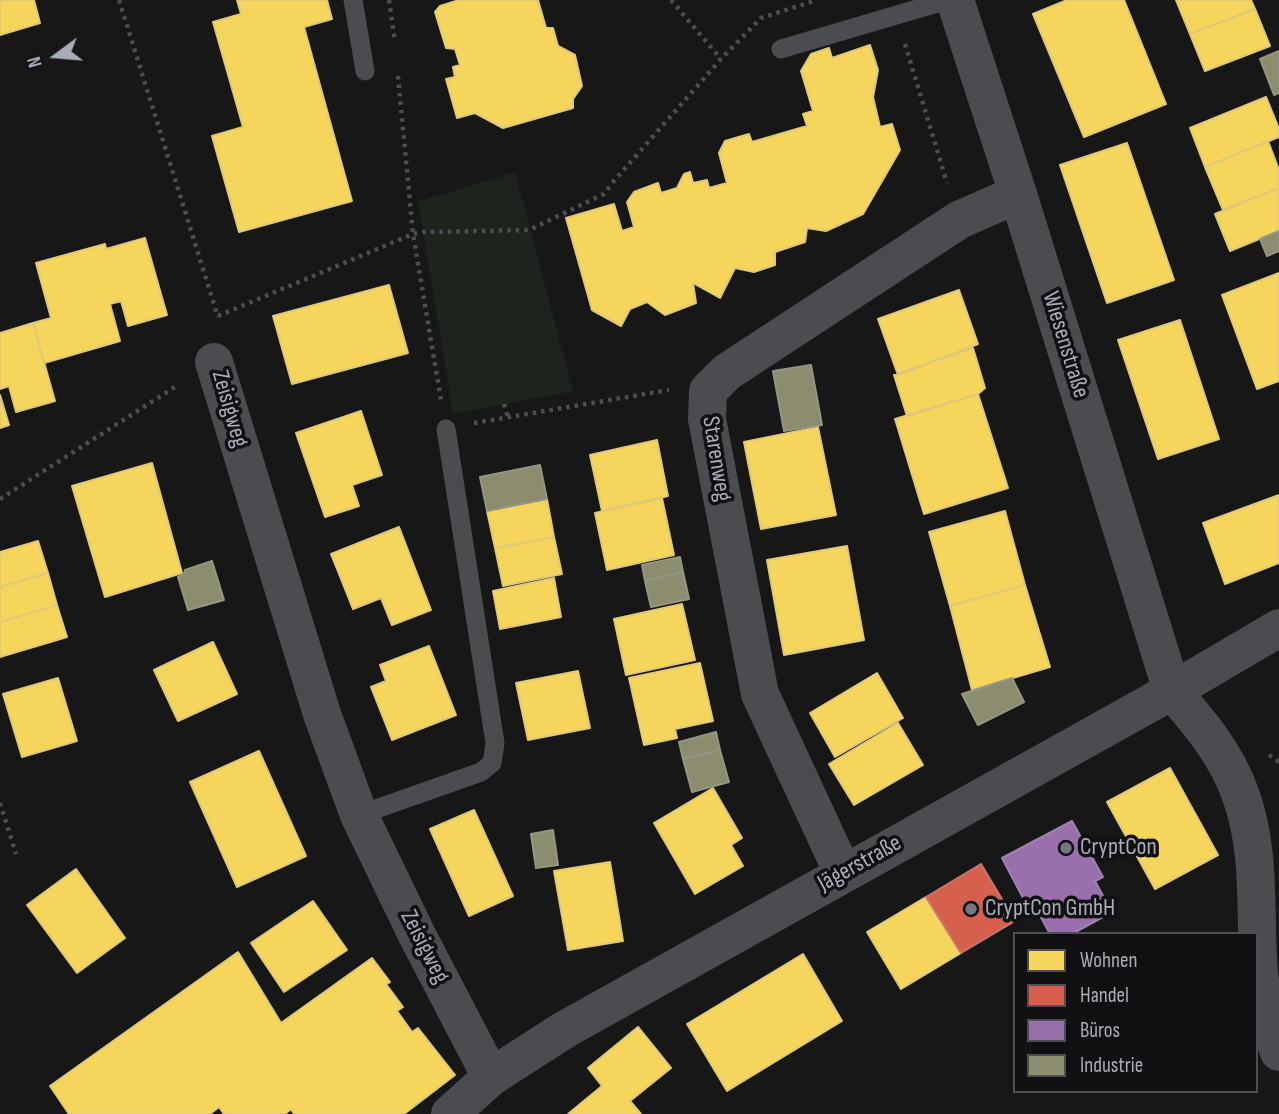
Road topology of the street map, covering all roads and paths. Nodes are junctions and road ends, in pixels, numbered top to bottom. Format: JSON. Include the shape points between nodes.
{"nodes":[{"id":1,"x":119,"y":0,"type":"edge"},
{"id":2,"x":353,"y":0,"type":"edge"},
{"id":3,"x":389,"y":0,"type":"edge"},
{"id":4,"x":671,"y":0,"type":"edge"},
{"id":5,"x":817,"y":0,"type":"edge"},
{"id":6,"x":948,"y":0,"type":"edge"},
{"id":7,"x":956,"y":0,"type":"edge"},
{"id":8,"x":896,"y":15,"type":"junction"},
{"id":9,"x":395,"y":45,"type":"dead end"},
{"id":10,"x":781,"y":49,"type":"dead end"},
{"id":11,"x":721,"y":59,"type":"junction"},
{"id":12,"x":365,"y":71,"type":"dead end"},
{"id":13,"x":398,"y":72,"type":"dead end"},
{"id":14,"x":1018,"y":194,"type":"junction"},
{"id":15,"x":959,"y":220,"type":"junction"},
{"id":16,"x":413,"y":234,"type":"junction"},
{"id":17,"x":218,"y":316,"type":"junction"},
{"id":18,"x":214,"y":362,"type":"junction"},
{"id":19,"x":708,"y":391,"type":"junction"},
{"id":20,"x":505,"y":404,"type":"dead end"},
{"id":21,"x":508,"y":417,"type":"junction"},
{"id":22,"x":446,"y":429,"type":"junction"},
{"id":23,"x":0,"y":499,"type":"edge"},
{"id":24,"x":1279,"y":628,"type":"edge"},
{"id":25,"x":1172,"y":691,"type":"junction"},
{"id":26,"x":0,"y":803,"type":"edge"},
{"id":27,"x":359,"y":815,"type":"junction"},
{"id":28,"x":16,"y":854,"type":"dead end"},
{"id":29,"x":843,"y":873,"type":"junction"},
{"id":30,"x":1257,"y":932,"type":"edge"},
{"id":31,"x":1258,"y":949,"type":"edge"},
{"id":32,"x":1279,"y":1052,"type":"edge"},
{"id":33,"x":491,"y":1077,"type":"junction"},
{"id":34,"x":450,"y":1114,"type":"edge"}],
"edges":[{"from":1,"to":17,"type":"path","name":"Zeisigweg"},
{"from":2,"to":12,"type":"lane"},
{"from":3,"to":9,"type":"path"},
{"from":4,"to":11,"type":"path"},
{"from":5,"to":11,"type":"path","via":[[761,18]]},
{"from":6,"to":8,"type":"lane"},
{"from":7,"to":14,"type":"street","name":"Wiesenstraße"},
{"from":8,"to":10,"type":"lane"},
{"from":8,"to":15,"type":"path"},
{"from":11,"to":16,"type":"path","via":[[604,194],[529,230]]},
{"from":13,"to":16,"type":"path"},
{"from":14,"to":15,"type":"street","name":"Starenweg"},
{"from":14,"to":25,"type":"street","name":"Wiesenstraße"},
{"from":15,"to":19,"type":"street","name":"Starenweg","via":[[727,372]]},
{"from":16,"to":17,"type":"path"},
{"from":16,"to":22,"type":"path"},
{"from":17,"to":18,"type":"path","name":"Zeisigweg","via":[[221,339]]},
{"from":18,"to":23,"type":"path"},
{"from":18,"to":27,"type":"street","name":"Zeisigweg","via":[[322,714]]},
{"from":19,"to":21,"type":"path","via":[[673,389]]},
{"from":19,"to":29,"type":"street","name":"Starenweg","via":[[707,419],[760,694]]},
{"from":20,"to":21,"type":"path"},
{"from":21,"to":22,"type":"path"},
{"from":22,"to":27,"type":"lane","via":[[495,743],[492,763],[481,772]]},
{"from":24,"to":25,"type":"street","name":"Jägerstraße"},
{"from":25,"to":29,"type":"street","name":"Jägerstraße"},
{"from":25,"to":30,"type":"street","via":[[1226,762],[1241,795],[1254,847]]},
{"from":26,"to":28,"type":"path"},
{"from":27,"to":33,"type":"street","name":"Zeisigweg"},
{"from":29,"to":33,"type":"street","name":"Jägerstraße","via":[[564,1030]]},
{"from":31,"to":32,"type":"street","via":[[1268,1022]]},
{"from":33,"to":34,"type":"street","name":"Jägerstraße"}]}
